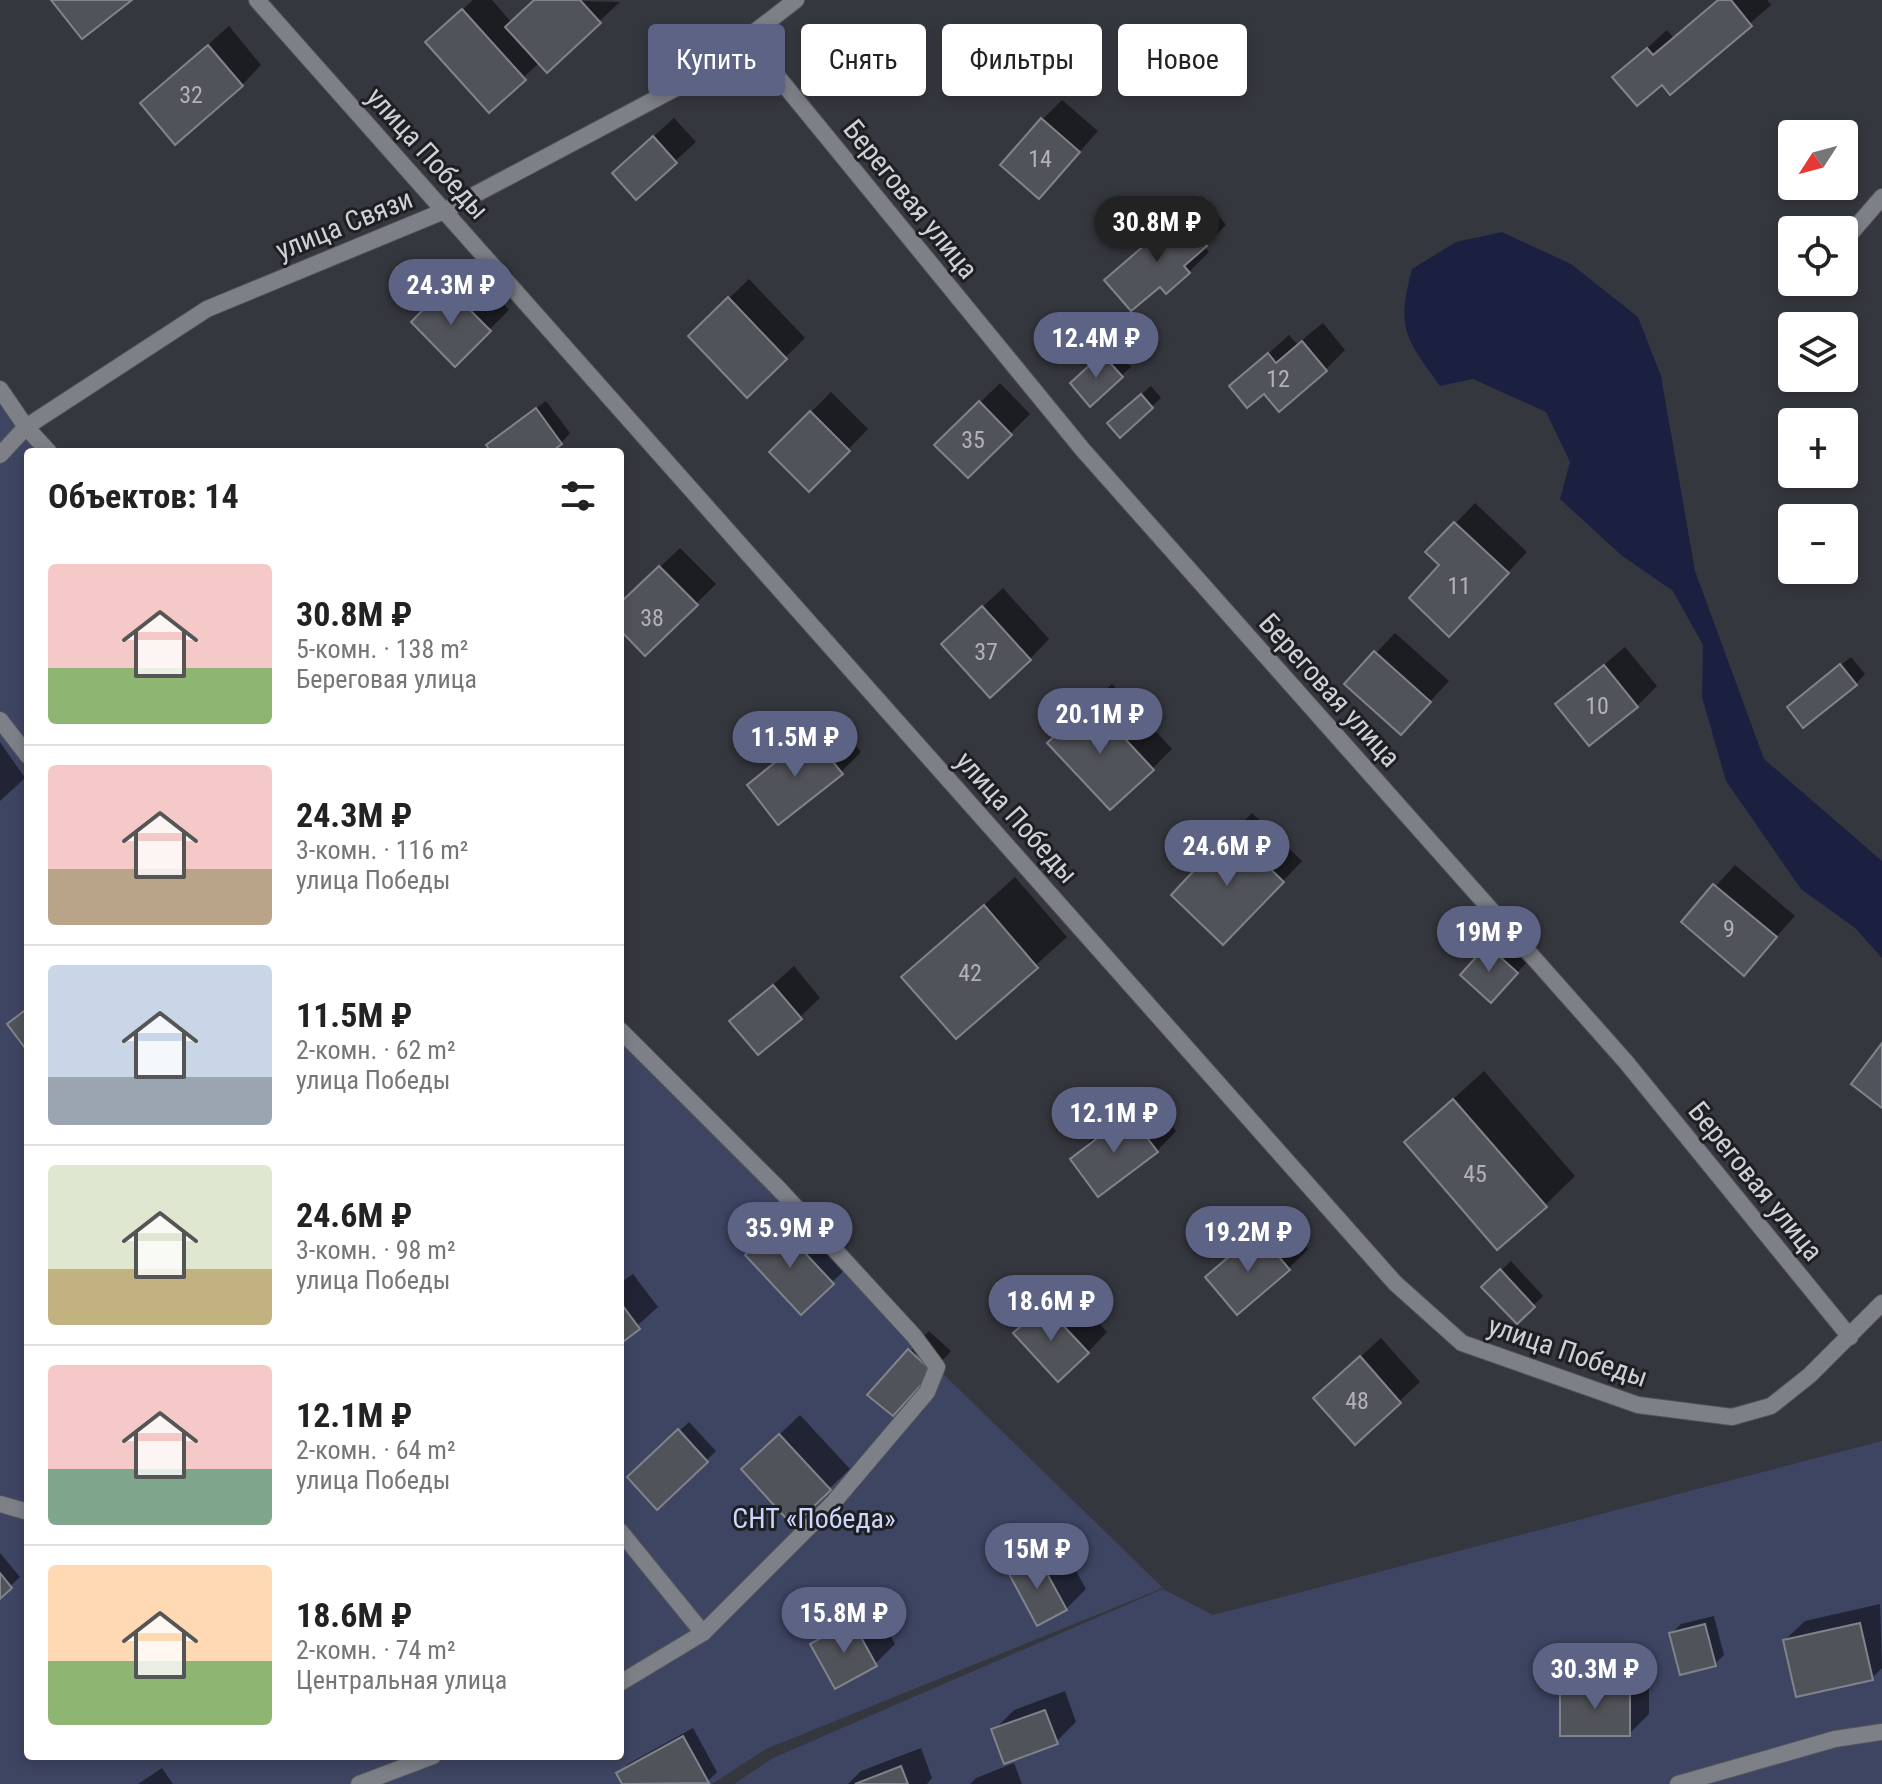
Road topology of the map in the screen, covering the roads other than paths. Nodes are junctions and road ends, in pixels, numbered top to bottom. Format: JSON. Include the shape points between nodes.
{"nodes":[{"id":1,"x":257,"y":0,"type":"edge"},
{"id":2,"x":796,"y":0,"type":"edge"},
{"id":3,"x":764,"y":24,"type":"edge"},
{"id":4,"x":785,"y":86,"type":"edge"},
{"id":5,"x":661,"y":96,"type":"edge"},
{"id":6,"x":1882,"y":197,"type":"edge"},
{"id":7,"x":444,"y":211,"type":"junction"},
{"id":8,"x":1858,"y":225,"type":"edge"},
{"id":9,"x":0,"y":389,"type":"edge"},
{"id":10,"x":26,"y":427,"type":"junction"},
{"id":11,"x":45,"y":448,"type":"edge"},
{"id":12,"x":0,"y":455,"type":"edge"},
{"id":13,"x":0,"y":720,"type":"edge"},
{"id":14,"x":24,"y":751,"type":"edge"},
{"id":15,"x":624,"y":1034,"type":"edge"},
{"id":16,"x":1882,"y":1303,"type":"edge"},
{"id":17,"x":1850,"y":1337,"type":"junction"},
{"id":18,"x":0,"y":1504,"type":"edge"},
{"id":19,"x":24,"y":1511,"type":"edge"},
{"id":20,"x":624,"y":1536,"type":"edge"},
{"id":21,"x":703,"y":1633,"type":"junction"},
{"id":22,"x":624,"y":1681,"type":"edge"},
{"id":23,"x":1882,"y":1732,"type":"edge"},
{"id":24,"x":422,"y":1760,"type":"edge"},
{"id":25,"x":359,"y":1784,"type":"edge"},
{"id":26,"x":1678,"y":1784,"type":"edge"}],
"edges":[{"from":1,"to":7,"type":"street","name":"улица Победы"},
{"from":2,"to":3,"type":"street","name":"улица Связи"},
{"from":4,"to":17,"type":"street","name":"Береговая улица","via":[[1083,450],[1626,1062]]},
{"from":5,"to":7,"type":"street","name":"улица Связи"},
{"from":6,"to":8,"type":"street"},
{"from":7,"to":10,"type":"street","name":"улица Связи","via":[[207,309]]},
{"from":7,"to":17,"type":"street","name":"улица Победы","via":[[1395,1283],[1462,1343],[1638,1405],[1732,1417],[1771,1406]]},
{"from":9,"to":10,"type":"street"},
{"from":10,"to":11,"type":"street"},
{"from":10,"to":12,"type":"street","name":"улица Связи"},
{"from":13,"to":14,"type":"street"},
{"from":15,"to":21,"type":"street","via":[[779,1189],[937,1367],[927,1392],[833,1503]]},
{"from":16,"to":17,"type":"street"},
{"from":18,"to":19,"type":"street"},
{"from":20,"to":21,"type":"street"},
{"from":21,"to":22,"type":"street"},
{"from":23,"to":26,"type":"street","via":[[1835,1739]]},
{"from":24,"to":25,"type":"street"}]}
